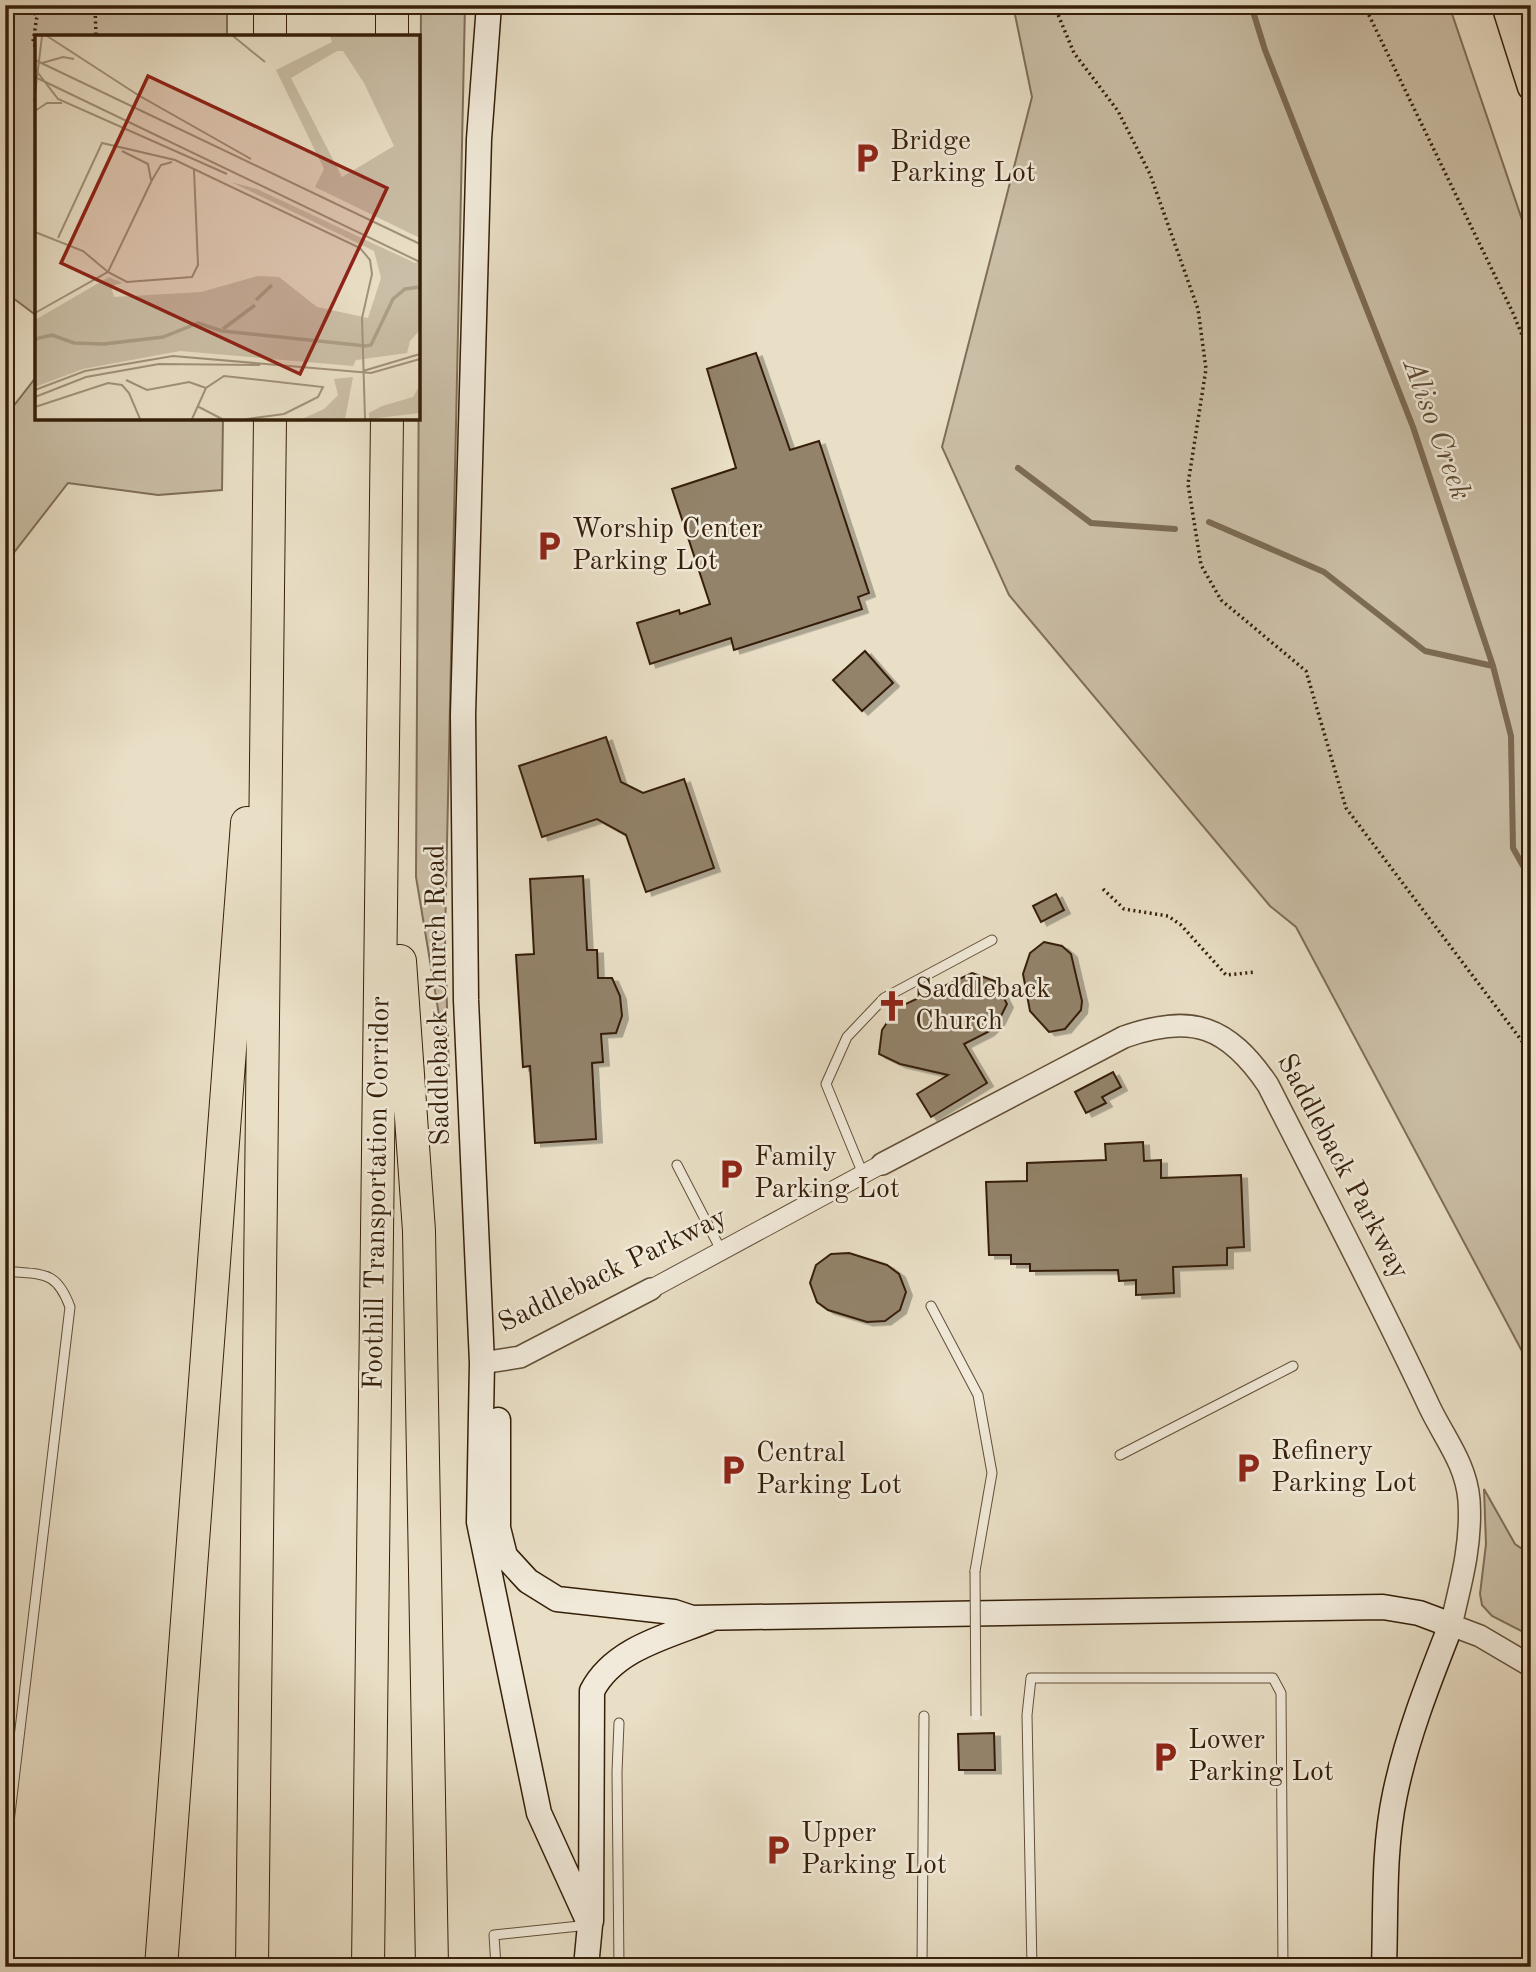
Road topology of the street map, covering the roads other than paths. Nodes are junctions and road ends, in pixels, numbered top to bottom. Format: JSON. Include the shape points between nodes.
{"nodes":[{"id":1,"x":270,"y":5,"type":"edge"},
{"id":2,"x":392,"y":5,"type":"edge"},
{"id":3,"x":489,"y":5,"type":"edge"},
{"id":4,"x":1505,"y":5,"type":"edge"},
{"id":5,"x":270,"y":35,"type":"edge"},
{"id":6,"x":392,"y":35,"type":"edge"},
{"id":7,"x":1531,"y":87,"type":"edge"},
{"id":8,"x":270,"y":420,"type":"edge"},
{"id":9,"x":387,"y":420,"type":"edge"},
{"id":10,"x":270,"y":514,"type":"junction"},
{"id":11,"x":384,"y":740,"type":"junction"},
{"id":12,"x":992,"y":940,"type":"dead end"},
{"id":13,"x":882,"y":1164,"type":"joint"},
{"id":14,"x":677,"y":1165,"type":"dead end"},
{"id":15,"x":863,"y":1174,"type":"junction"},
{"id":16,"x":722,"y":1252,"type":"junction"},
{"id":17,"x":5,"y":1270,"type":"edge"},
{"id":18,"x":651,"y":1289,"type":"joint"},
{"id":19,"x":931,"y":1306,"type":"dead end"},
{"id":20,"x":482,"y":1363,"type":"junction"},
{"id":21,"x":1293,"y":1366,"type":"dead end"},
{"id":22,"x":1120,"y":1455,"type":"dead end"},
{"id":23,"x":715,"y":1618,"type":"junction"},
{"id":24,"x":1451,"y":1625,"type":"junction"},
{"id":25,"x":1531,"y":1665,"type":"edge"},
{"id":26,"x":925,"y":1716,"type":"dead end"},
{"id":27,"x":976,"y":1716,"type":"dead end"},
{"id":28,"x":619,"y":1723,"type":"dead end"},
{"id":29,"x":5,"y":1856,"type":"edge"},
{"id":30,"x":590,"y":1925,"type":"junction"},
{"id":31,"x":161,"y":1967,"type":"edge"},
{"id":32,"x":252,"y":1967,"type":"edge"},
{"id":33,"x":368,"y":1967,"type":"edge"},
{"id":34,"x":432,"y":1967,"type":"edge"},
{"id":35,"x":496,"y":1967,"type":"edge"},
{"id":36,"x":586,"y":1967,"type":"edge"},
{"id":37,"x":619,"y":1967,"type":"edge"},
{"id":38,"x":922,"y":1967,"type":"edge"},
{"id":39,"x":1032,"y":1967,"type":"edge"},
{"id":40,"x":1283,"y":1967,"type":"edge"},
{"id":41,"x":1384,"y":1967,"type":"edge"}],
"edges":[{"from":1,"to":5,"type":"highway"},
{"from":2,"to":6,"type":"highway"},
{"from":3,"to":20,"type":"main road","name":"Saddleback Church Road","via":[[479,139],[463,715],[466,1000]]},
{"from":4,"to":7,"type":"main road"},
{"from":8,"to":10,"type":"highway"},
{"from":9,"to":11,"type":"highway","name":"Foothill Transportation Corridor"},
{"from":10,"to":31,"type":"highway"},
{"from":10,"to":32,"type":"highway"},
{"from":11,"to":33,"type":"highway","name":"Foothill Transportation Corridor"},
{"from":11,"to":34,"type":"highway","via":[[419,1231]]},
{"from":12,"to":15,"type":"lane","via":[[884,998],[847,1037],[825,1084]]},
{"from":13,"to":15,"type":"street","name":"Saddleback Parkway"},
{"from":13,"to":24,"type":"street","name":"Saddleback Parkway","via":[[1124,1037],[1152,1027],[1182,1025],[1221,1034],[1250,1058],[1268,1085],[1460,1460],[1469,1498],[1470,1550]]},
{"from":14,"to":16,"type":"lane"},
{"from":15,"to":16,"type":"street","name":"Saddleback Parkway"},
{"from":16,"to":18,"type":"street","name":"Saddleback Parkway"},
{"from":17,"to":29,"type":"lane","via":[[51,1276],[63,1287],[70,1307]]},
{"from":18,"to":20,"type":"street","name":"Saddleback Parkway","via":[[520,1357]]},
{"from":19,"to":27,"type":"lane","bridge":true,"via":[[978,1395],[992,1473],[975,1571]]},
{"from":20,"to":23,"type":"main road","name":"Saddleback Parkway","via":[[498,1405],[498,1528],[505,1556],[528,1581],[557,1600]]},
{"from":20,"to":30,"type":"main road","name":"Saddleback Church Road","via":[[479,1522],[485,1561],[539,1813]]},
{"from":21,"to":22,"type":"lane"},
{"from":23,"to":24,"type":"main road","name":"Saddleback Parkway","via":[[1382,1607],[1419,1613]]},
{"from":23,"to":30,"type":"main road","via":[[632,1651],[602,1672],[593,1691]]},
{"from":24,"to":25,"type":"street","name":"Saddleback Parkway"},
{"from":24,"to":41,"type":"main road","via":[[1417,1713],[1394,1796]]},
{"from":26,"to":38,"type":"lane"},
{"from":28,"to":37,"type":"lane"},
{"from":30,"to":35,"type":"lane","via":[[494,1935]]},
{"from":30,"to":36,"type":"main road","name":"Saddleback Church Road"},
{"from":39,"to":40,"type":"lane","via":[[1027,1715],[1031,1678],[1273,1678],[1281,1693]]}]}
